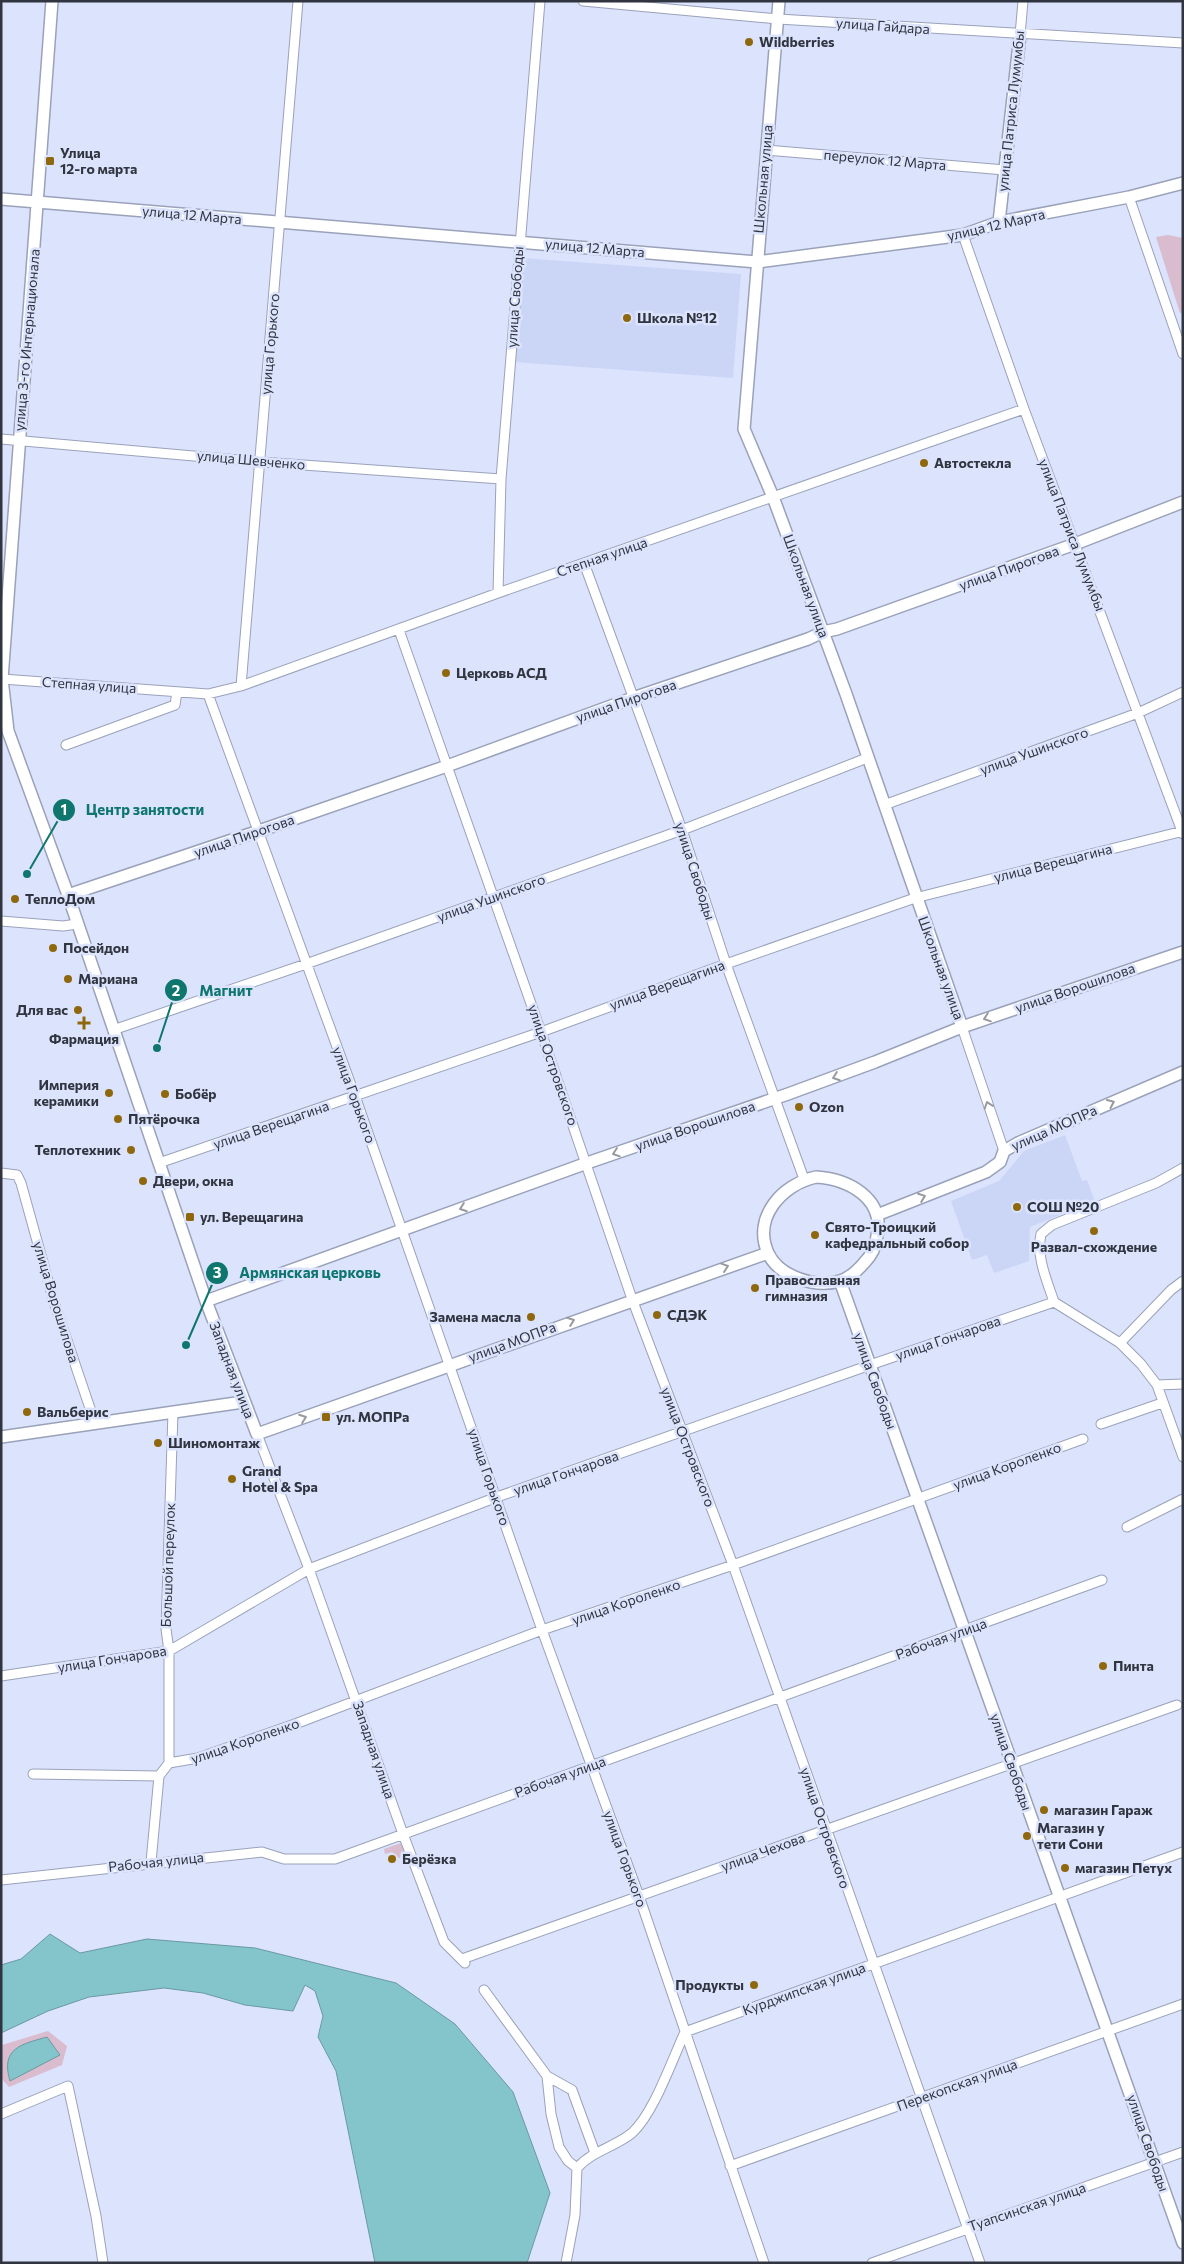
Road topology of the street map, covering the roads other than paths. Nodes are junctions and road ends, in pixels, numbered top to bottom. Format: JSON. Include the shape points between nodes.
{"nodes":[{"id":1,"x":52,"y":1,"type":"edge"},
{"id":2,"x":298,"y":1,"type":"edge"},
{"id":3,"x":540,"y":1,"type":"edge"},
{"id":4,"x":583,"y":1,"type":"edge"},
{"id":5,"x":779,"y":1,"type":"edge"},
{"id":6,"x":1023,"y":1,"type":"edge"},
{"id":7,"x":778,"y":19,"type":"junction"},
{"id":8,"x":1020,"y":35,"type":"junction"},
{"id":9,"x":1183,"y":43,"type":"edge"},
{"id":10,"x":766,"y":150,"type":"junction"},
{"id":11,"x":1005,"y":170,"type":"junction"},
{"id":12,"x":1183,"y":183,"type":"edge"},
{"id":13,"x":1129,"y":197,"type":"junction"},
{"id":14,"x":1,"y":199,"type":"edge"},
{"id":15,"x":39,"y":202,"type":"junction"},
{"id":16,"x":280,"y":222,"type":"junction"},
{"id":17,"x":999,"y":222,"type":"junction"},
{"id":18,"x":963,"y":235,"type":"junction"},
{"id":19,"x":519,"y":241,"type":"junction"},
{"id":20,"x":758,"y":262,"type":"junction"},
{"id":21,"x":1183,"y":354,"type":"edge"},
{"id":22,"x":1024,"y":409,"type":"junction"},
{"id":23,"x":1,"y":438,"type":"edge"},
{"id":24,"x":19,"y":440,"type":"junction"},
{"id":25,"x":261,"y":462,"type":"junction"},
{"id":26,"x":501,"y":479,"type":"junction"},
{"id":27,"x":773,"y":497,"type":"junction"},
{"id":28,"x":1183,"y":502,"type":"edge"},
{"id":29,"x":1075,"y":544,"type":"junction"},
{"id":30,"x":584,"y":564,"type":"junction"},
{"id":31,"x":498,"y":593,"type":"junction"},
{"id":32,"x":399,"y":630,"type":"junction"},
{"id":33,"x":822,"y":632,"type":"junction"},
{"id":34,"x":2,"y":679,"type":"edge"},
{"id":35,"x":241,"y":686,"type":"junction"},
{"id":36,"x":177,"y":692,"type":"junction"},
{"id":37,"x":1183,"y":692,"type":"edge"},
{"id":38,"x":208,"y":694,"type":"junction"},
{"id":39,"x":633,"y":698,"type":"junction"},
{"id":40,"x":1138,"y":713,"type":"junction"},
{"id":41,"x":5,"y":731,"type":"edge"},
{"id":42,"x":66,"y":745,"type":"dead end"},
{"id":43,"x":867,"y":758,"type":"junction"},
{"id":44,"x":447,"y":766,"type":"junction"},
{"id":45,"x":884,"y":805,"type":"junction"},
{"id":46,"x":682,"y":830,"type":"junction"},
{"id":47,"x":259,"y":831,"type":"junction"},
{"id":48,"x":1182,"y":832,"type":"edge"},
{"id":49,"x":68,"y":895,"type":"junction"},
{"id":50,"x":493,"y":898,"type":"junction"},
{"id":51,"x":916,"y":898,"type":"junction"},
{"id":52,"x":1,"y":921,"type":"edge"},
{"id":53,"x":77,"y":924,"type":"junction"},
{"id":54,"x":1183,"y":952,"type":"edge"},
{"id":55,"x":306,"y":964,"type":"junction"},
{"id":56,"x":726,"y":964,"type":"junction"},
{"id":57,"x":962,"y":1026,"type":"junction"},
{"id":58,"x":112,"y":1030,"type":"junction"},
{"id":59,"x":541,"y":1032,"type":"junction"},
{"id":60,"x":1183,"y":1072,"type":"edge"},
{"id":61,"x":355,"y":1096,"type":"junction"},
{"id":62,"x":776,"y":1098,"type":"junction"},
{"id":63,"x":1004,"y":1151,"type":"junction"},
{"id":64,"x":587,"y":1163,"type":"junction"},
{"id":65,"x":159,"y":1164,"type":"junction"},
{"id":66,"x":1183,"y":1168,"type":"edge"},
{"id":67,"x":1,"y":1173,"type":"edge"},
{"id":68,"x":804,"y":1180,"type":"junction"},
{"id":69,"x":877,"y":1214,"type":"junction"},
{"id":70,"x":402,"y":1230,"type":"junction"},
{"id":71,"x":768,"y":1252,"type":"junction"},
{"id":72,"x":840,"y":1281,"type":"junction"},
{"id":73,"x":1183,"y":1281,"type":"edge"},
{"id":74,"x":632,"y":1300,"type":"junction"},
{"id":75,"x":206,"y":1301,"type":"junction"},
{"id":76,"x":1054,"y":1302,"type":"junction"},
{"id":77,"x":1120,"y":1343,"type":"junction"},
{"id":78,"x":450,"y":1364,"type":"junction"},
{"id":79,"x":870,"y":1365,"type":"junction"},
{"id":80,"x":1183,"y":1384,"type":"edge"},
{"id":81,"x":1157,"y":1385,"type":"junction"},
{"id":82,"x":244,"y":1402,"type":"junction"},
{"id":83,"x":1162,"y":1403,"type":"junction"},
{"id":84,"x":173,"y":1412,"type":"junction"},
{"id":85,"x":95,"y":1423,"type":"junction"},
{"id":86,"x":1100,"y":1424,"type":"dead end"},
{"id":87,"x":683,"y":1431,"type":"junction"},
{"id":88,"x":257,"y":1434,"type":"junction"},
{"id":89,"x":1,"y":1437,"type":"edge"},
{"id":90,"x":1083,"y":1440,"type":"dead end"},
{"id":91,"x":1183,"y":1457,"type":"edge"},
{"id":92,"x":497,"y":1497,"type":"junction"},
{"id":93,"x":918,"y":1498,"type":"junction"},
{"id":94,"x":1183,"y":1499,"type":"edge"},
{"id":95,"x":1127,"y":1527,"type":"dead end"},
{"id":96,"x":733,"y":1565,"type":"junction"},
{"id":97,"x":309,"y":1569,"type":"junction"},
{"id":98,"x":1102,"y":1580,"type":"dead end"},
{"id":99,"x":542,"y":1630,"type":"junction"},
{"id":100,"x":964,"y":1630,"type":"junction"},
{"id":101,"x":169,"y":1652,"type":"junction"},
{"id":102,"x":1,"y":1676,"type":"edge"},
{"id":103,"x":779,"y":1697,"type":"junction"},
{"id":104,"x":357,"y":1702,"type":"junction"},
{"id":105,"x":1177,"y":1705,"type":"dead end"},
{"id":106,"x":169,"y":1763,"type":"junction"},
{"id":107,"x":1011,"y":1764,"type":"junction"},
{"id":108,"x":592,"y":1766,"type":"junction"},
{"id":109,"x":34,"y":1774,"type":"dead end"},
{"id":110,"x":159,"y":1776,"type":"junction"},
{"id":111,"x":826,"y":1830,"type":"junction"},
{"id":112,"x":403,"y":1834,"type":"junction"},
{"id":113,"x":1183,"y":1852,"type":"edge"},
{"id":114,"x":152,"y":1862,"type":"junction"},
{"id":115,"x":1,"y":1880,"type":"edge"},
{"id":116,"x":639,"y":1896,"type":"junction"},
{"id":117,"x":1058,"y":1897,"type":"junction"},
{"id":118,"x":464,"y":1961,"type":"joint"},
{"id":119,"x":873,"y":1964,"type":"junction"},
{"id":120,"x":484,"y":1990,"type":"dead end"},
{"id":121,"x":1183,"y":2004,"type":"edge"},
{"id":122,"x":1108,"y":2029,"type":"junction"},
{"id":123,"x":685,"y":2032,"type":"junction"},
{"id":124,"x":547,"y":2076,"type":"junction"},
{"id":125,"x":921,"y":2098,"type":"junction"},
{"id":126,"x":1,"y":2114,"type":"edge"},
{"id":127,"x":1183,"y":2152,"type":"edge"},
{"id":128,"x":595,"y":2153,"type":"junction"},
{"id":129,"x":1155,"y":2162,"type":"junction"},
{"id":130,"x":730,"y":2166,"type":"junction"},
{"id":131,"x":577,"y":2168,"type":"junction"},
{"id":132,"x":967,"y":2228,"type":"junction"},
{"id":133,"x":1183,"y":2243,"type":"edge"},
{"id":134,"x":102,"y":2263,"type":"edge"},
{"id":135,"x":566,"y":2263,"type":"edge"},
{"id":136,"x":764,"y":2263,"type":"edge"},
{"id":137,"x":872,"y":2263,"type":"edge"},
{"id":138,"x":980,"y":2263,"type":"edge"}],
"edges":[{"from":1,"to":15,"type":"street","name":"улица 3-го Интернационала"},
{"from":2,"to":16,"type":"street","name":"улица Горького"},
{"from":3,"to":19,"type":"street","name":"улица Свободы"},
{"from":4,"to":7,"type":"street","name":"улица Гайдара"},
{"from":5,"to":7,"type":"street","name":"Школьная улица"},
{"from":6,"to":8,"type":"street","name":"улица Патриса Лумумбы"},
{"from":7,"to":8,"type":"street","name":"улица Гайдара"},
{"from":7,"to":10,"type":"street","name":"Школьная улица"},
{"from":8,"to":9,"type":"street","name":"улица Гайдара"},
{"from":8,"to":11,"type":"street","name":"улица Патриса Лумумбы"},
{"from":10,"to":11,"type":"street","name":"переулок 12 Марта"},
{"from":10,"to":20,"type":"street","name":"Школьная улица"},
{"from":11,"to":17,"type":"street","name":"улица Патриса Лумумбы"},
{"from":12,"to":13,"type":"street","name":"улица 12 Марта"},
{"from":13,"to":17,"type":"street","name":"улица 12 Марта"},
{"from":13,"to":21,"type":"street"},
{"from":14,"to":15,"type":"street","name":"улица 12 Марта"},
{"from":15,"to":16,"type":"street","name":"улица 12 Марта"},
{"from":15,"to":24,"type":"street","name":"улица 3-го Интернационала"},
{"from":16,"to":19,"type":"street","name":"улица 12 Марта"},
{"from":16,"to":25,"type":"street","name":"улица Горького"},
{"from":17,"to":18,"type":"street","name":"улица 12 Марта"},
{"from":18,"to":20,"type":"street","name":"улица 12 Марта"},
{"from":18,"to":22,"type":"street","name":"улица Патриса Лумумбы"},
{"from":19,"to":20,"type":"street","name":"улица 12 Марта"},
{"from":19,"to":26,"type":"street","name":"улица Свободы"},
{"from":20,"to":27,"type":"street","name":"Школьная улица","via":[[744,429]]},
{"from":22,"to":27,"type":"street","name":"Степная улица"},
{"from":22,"to":29,"type":"street","name":"улица Патриса Лумумбы"},
{"from":23,"to":24,"type":"street","name":"улица Шевченко"},
{"from":24,"to":25,"type":"street","name":"улица Шевченко"},
{"from":24,"to":34,"type":"street","name":"улица 3-го Интернационала"},
{"from":25,"to":26,"type":"street","name":"улица Шевченко"},
{"from":25,"to":35,"type":"street","name":"улица Горького"},
{"from":26,"to":31,"type":"street","name":"улица Свободы"},
{"from":27,"to":30,"type":"street","name":"Степная улица"},
{"from":27,"to":33,"type":"street","name":"Школьная улица"},
{"from":28,"to":29,"type":"street","name":"улица Пирогова"},
{"from":29,"to":33,"type":"street","name":"улица Пирогова"},
{"from":29,"to":40,"type":"street","name":"улица Патриса Лумумбы"},
{"from":30,"to":31,"type":"street","name":"Степная улица"},
{"from":30,"to":39,"type":"street","name":"улица Свободы"},
{"from":31,"to":32,"type":"street","name":"Степная улица"},
{"from":32,"to":35,"type":"street","name":"Степная улица"},
{"from":32,"to":44,"type":"street","name":"улица Островского"},
{"from":33,"to":39,"type":"street","name":"улица Пирогова"},
{"from":33,"to":43,"type":"street","name":"Школьная улица"},
{"from":34,"to":36,"type":"street","name":"Степная улица"},
{"from":34,"to":41,"type":"street","name":"Западная улица"},
{"from":35,"to":38,"type":"street","name":"Степная улица"},
{"from":36,"to":38,"type":"street","name":"Степная улица"},
{"from":36,"to":42,"type":"street","via":[[175,705]]},
{"from":37,"to":40,"type":"street","name":"улица Ушинского"},
{"from":38,"to":47,"type":"street","name":"улица Горького"},
{"from":39,"to":44,"type":"street","name":"улица Пирогова"},
{"from":39,"to":46,"type":"street","name":"улица Свободы"},
{"from":40,"to":45,"type":"street","name":"улица Ушинского"},
{"from":40,"to":48,"type":"street","name":"улица Патриса Лумумбы"},
{"from":41,"to":49,"type":"street","name":"Западная улица"},
{"from":43,"to":45,"type":"street","name":"Школьная улица"},
{"from":43,"to":46,"type":"street","name":"улица Ушинского"},
{"from":44,"to":47,"type":"street","name":"улица Пирогова"},
{"from":44,"to":50,"type":"street","name":"улица Островского"},
{"from":45,"to":51,"type":"street","name":"Школьная улица"},
{"from":46,"to":50,"type":"street","name":"улица Ушинского"},
{"from":46,"to":56,"type":"street","name":"улица Свободы"},
{"from":47,"to":49,"type":"street","name":"улица Пирогова"},
{"from":47,"to":55,"type":"street","name":"улица Горького"},
{"from":48,"to":51,"type":"street","name":"улица Верещагина"},
{"from":49,"to":53,"type":"street","name":"Западная улица"},
{"from":50,"to":55,"type":"street","name":"улица Ушинского"},
{"from":50,"to":59,"type":"street","name":"улица Островского"},
{"from":51,"to":56,"type":"street","name":"улица Верещагина"},
{"from":51,"to":57,"type":"street","name":"Школьная улица"},
{"from":52,"to":53,"type":"street","via":[[63,926]]},
{"from":53,"to":58,"type":"street","name":"Западная улица"},
{"from":54,"to":57,"type":"street","name":"улица Ворошилова","one_way":true},
{"from":55,"to":58,"type":"street","name":"улица Ушинского"},
{"from":55,"to":61,"type":"street","name":"улица Горького"},
{"from":56,"to":59,"type":"street","name":"улица Верещагина"},
{"from":56,"to":62,"type":"street","name":"улица Свободы"},
{"from":57,"to":62,"type":"street","name":"улица Ворошилова","one_way":true},
{"from":63,"to":57,"type":"street","name":"Школьная улица","one_way":true},
{"from":58,"to":65,"type":"street","name":"Западная улица"},
{"from":59,"to":61,"type":"street","name":"улица Верещагина"},
{"from":59,"to":64,"type":"street","name":"улица Островского"},
{"from":63,"to":60,"type":"street","name":"улица МОПРа","one_way":true},
{"from":61,"to":65,"type":"street","name":"улица Верещагина"},
{"from":61,"to":70,"type":"street","name":"улица Горького"},
{"from":62,"to":64,"type":"street","name":"улица Ворошилова","one_way":true},
{"from":62,"to":68,"type":"street","name":"улица Свободы"},
{"from":69,"to":63,"type":"street","name":"улица МОПРа","one_way":true,"via":[[986,1172],[1000,1162]]},
{"from":64,"to":70,"type":"street","name":"улица Ворошилова","one_way":true},
{"from":64,"to":74,"type":"street","name":"улица Островского"},
{"from":65,"to":75,"type":"street","name":"Западная улица"},
{"from":66,"to":76,"type":"street","via":[[1156,1183],[1052,1226],[1041,1234],[1040,1260]]},
{"from":67,"to":85,"type":"street","name":"улица Ворошилова","via":[[17,1175],[20,1179],[54,1302]]},
{"from":68,"to":69,"type":"street","via":[[828,1178],[844,1182],[869,1199]]},
{"from":68,"to":71,"type":"street","via":[[790,1186],[768,1212],[764,1225]]},
{"from":69,"to":72,"type":"street","via":[[876,1245],[854,1274]]},
{"from":70,"to":75,"type":"street","name":"улица Ворошилова"},
{"from":70,"to":78,"type":"street","name":"улица Горького"},
{"from":71,"to":72,"type":"street","via":[[776,1265],[805,1281]]},
{"from":74,"to":71,"type":"street","name":"улица МОПРа","one_way":true},
{"from":72,"to":79,"type":"street","name":"улица Свободы"},
{"from":73,"to":77,"type":"street"},
{"from":78,"to":74,"type":"street","name":"улица МОПРа","one_way":true},
{"from":74,"to":87,"type":"street","name":"улица Островского"},
{"from":75,"to":82,"type":"street","name":"Западная улица"},
{"from":76,"to":77,"type":"street"},
{"from":76,"to":79,"type":"street","name":"улица Гончарова"},
{"from":77,"to":81,"type":"street","via":[[1142,1364]]},
{"from":88,"to":78,"type":"street","name":"улица МОПРа","one_way":true},
{"from":78,"to":92,"type":"street","name":"улица Горького"},
{"from":79,"to":87,"type":"street","name":"улица Гончарова"},
{"from":79,"to":93,"type":"street","name":"улица Свободы"},
{"from":80,"to":81,"type":"street"},
{"from":81,"to":83,"type":"street"},
{"from":82,"to":84,"type":"street"},
{"from":82,"to":88,"type":"street","name":"Западная улица"},
{"from":83,"to":86,"type":"street"},
{"from":83,"to":91,"type":"street"},
{"from":84,"to":85,"type":"street"},
{"from":84,"to":101,"type":"street","name":"Большой переулок","via":[[166,1629]]},
{"from":85,"to":89,"type":"street"},
{"from":87,"to":92,"type":"street","name":"улица Гончарова"},
{"from":87,"to":96,"type":"street","name":"улица Островского"},
{"from":88,"to":97,"type":"street","name":"Западная улица"},
{"from":90,"to":93,"type":"street","name":"улица Короленко"},
{"from":92,"to":97,"type":"street","name":"улица Гончарова"},
{"from":92,"to":99,"type":"street","name":"улица Горького"},
{"from":93,"to":96,"type":"street","name":"улица Короленко"},
{"from":93,"to":100,"type":"street","name":"улица Свободы"},
{"from":94,"to":95,"type":"street"},
{"from":96,"to":99,"type":"street","name":"улица Короленко"},
{"from":96,"to":103,"type":"street","name":"улица Островского"},
{"from":97,"to":101,"type":"street","name":"улица Гончарова"},
{"from":97,"to":104,"type":"street","name":"Западная улица"},
{"from":98,"to":100,"type":"street","name":"Рабочая улица"},
{"from":99,"to":104,"type":"street","name":"улица Короленко"},
{"from":99,"to":108,"type":"street","name":"улица Горького"},
{"from":100,"to":103,"type":"street","name":"Рабочая улица"},
{"from":100,"to":107,"type":"street","name":"улица Свободы"},
{"from":101,"to":102,"type":"street","name":"улица Гончарова"},
{"from":101,"to":106,"type":"street","name":"Большой переулок"},
{"from":103,"to":108,"type":"street","name":"Рабочая улица"},
{"from":103,"to":111,"type":"street","name":"улица Островского"},
{"from":104,"to":106,"type":"street","name":"улица Короленко","via":[[198,1758]]},
{"from":104,"to":112,"type":"street","name":"Западная улица"},
{"from":105,"to":107,"type":"street","name":"улица Чехова"},
{"from":106,"to":110,"type":"street"},
{"from":107,"to":111,"type":"street","name":"улица Чехова"},
{"from":107,"to":117,"type":"street","name":"улица Свободы"},
{"from":108,"to":112,"type":"street","name":"Рабочая улица"},
{"from":108,"to":116,"type":"street","name":"улица Горького"},
{"from":109,"to":110,"type":"street"},
{"from":110,"to":114,"type":"street"},
{"from":111,"to":116,"type":"street","name":"улица Чехова"},
{"from":111,"to":119,"type":"street","name":"улица Островского"},
{"from":112,"to":114,"type":"street","name":"Рабочая улица","via":[[335,1859],[284,1859],[262,1852]]},
{"from":112,"to":118,"type":"street","name":"Западная улица","via":[[444,1942]]},
{"from":113,"to":117,"type":"street","name":"Курджипская улица"},
{"from":114,"to":115,"type":"street","name":"Рабочая улица"},
{"from":116,"to":118,"type":"street","name":"улица Чехова"},
{"from":116,"to":123,"type":"street","name":"улица Горького"},
{"from":117,"to":119,"type":"street","name":"Курджипская улица"},
{"from":117,"to":122,"type":"street","name":"улица Свободы"},
{"from":119,"to":123,"type":"street","name":"Курджипская улица"},
{"from":119,"to":125,"type":"street","name":"улица Островского"},
{"from":120,"to":124,"type":"street"},
{"from":121,"to":122,"type":"street","name":"Перекопская улица"},
{"from":122,"to":125,"type":"street","name":"Перекопская улица"},
{"from":122,"to":129,"type":"street","name":"улица Свободы"},
{"from":123,"to":128,"type":"street","via":[[644,2121],[630,2134]]},
{"from":123,"to":130,"type":"street","name":"улица Горького"},
{"from":124,"to":128,"type":"street","via":[[572,2090]]},
{"from":124,"to":131,"type":"street","via":[[559,2147]]},
{"from":125,"to":130,"type":"street","name":"Перекопская улица"},
{"from":125,"to":132,"type":"street","name":"улица Островского"},
{"from":126,"to":134,"type":"street","via":[[68,2086],[96,2216]]},
{"from":127,"to":129,"type":"street","name":"Туапсинская улица"},
{"from":128,"to":131,"type":"street"},
{"from":129,"to":132,"type":"street","name":"Туапсинская улица"},
{"from":129,"to":133,"type":"street","name":"улица Свободы"},
{"from":130,"to":136,"type":"street","name":"улица Горького"},
{"from":131,"to":135,"type":"street","via":[[575,2215]]},
{"from":132,"to":137,"type":"street","name":"Туапсинская улица"},
{"from":132,"to":138,"type":"street","name":"улица Островского"}]}
